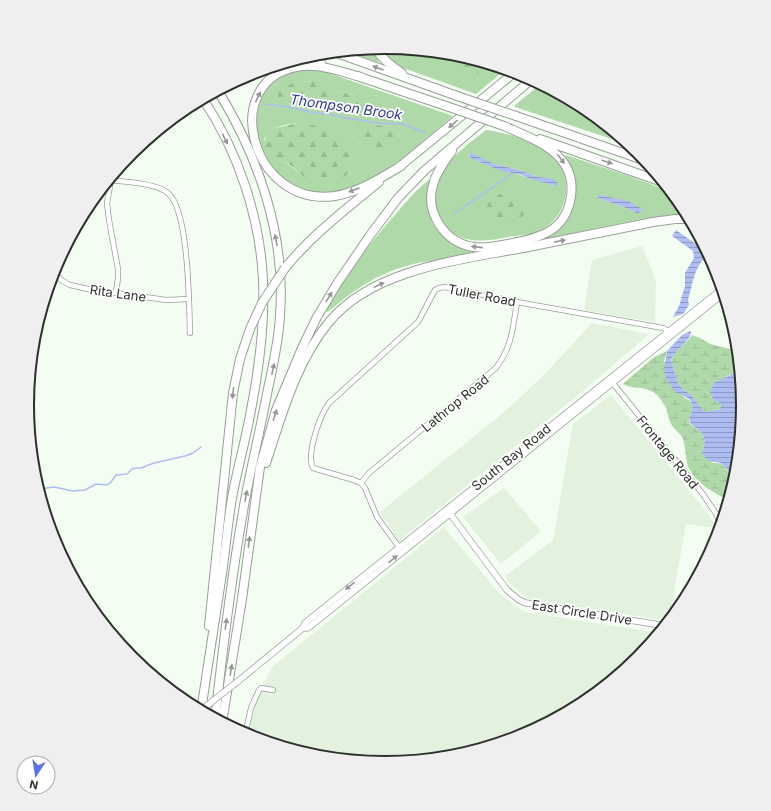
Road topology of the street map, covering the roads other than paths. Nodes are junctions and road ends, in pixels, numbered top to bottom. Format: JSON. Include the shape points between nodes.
{"nodes":[{"id":1,"x":379,"y":54,"type":"edge"},
{"id":2,"x":346,"y":56,"type":"edge"},
{"id":3,"x":316,"y":61,"type":"edge"},
{"id":4,"x":361,"y":77,"type":"junction"},
{"id":5,"x":509,"y":77,"type":"edge"},
{"id":6,"x":526,"y":84,"type":"edge"},
{"id":7,"x":428,"y":86,"type":"junction"},
{"id":8,"x":221,"y":95,"type":"edge"},
{"id":9,"x":206,"y":104,"type":"edge"},
{"id":10,"x":504,"y":126,"type":"junction"},
{"id":11,"x":468,"y":134,"type":"junction"},
{"id":12,"x":634,"y":157,"type":"edge"},
{"id":13,"x":401,"y":166,"type":"junction"},
{"id":14,"x":654,"y":179,"type":"edge"},
{"id":15,"x":116,"y":181,"type":"edge"},
{"id":16,"x":109,"y":189,"type":"edge"},
{"id":17,"x":683,"y":219,"type":"edge"},
{"id":18,"x":59,"y":277,"type":"edge"},
{"id":19,"x":116,"y":292,"type":"junction"},
{"id":20,"x":718,"y":292,"type":"edge"},
{"id":21,"x":719,"y":297,"type":"edge"},
{"id":22,"x":188,"y":299,"type":"junction"},
{"id":23,"x":517,"y":302,"type":"junction"},
{"id":24,"x":190,"y":333,"type":"dead end"},
{"id":25,"x":671,"y":333,"type":"junction"},
{"id":26,"x":611,"y":381,"type":"junction"},
{"id":27,"x":361,"y":483,"type":"junction"},
{"id":28,"x":256,"y":492,"type":"junction"},
{"id":29,"x":448,"y":511,"type":"junction"},
{"id":30,"x":718,"y":518,"type":"edge"},
{"id":31,"x":399,"y":547,"type":"junction"},
{"id":32,"x":659,"y":625,"type":"edge"},
{"id":33,"x":303,"y":628,"type":"junction"},
{"id":34,"x":273,"y":690,"type":"dead end"},
{"id":35,"x":203,"y":696,"type":"junction"},
{"id":36,"x":202,"y":705,"type":"edge"},
{"id":37,"x":206,"y":707,"type":"edge"},
{"id":38,"x":216,"y":713,"type":"edge"},
{"id":39,"x":223,"y":717,"type":"edge"},
{"id":40,"x":247,"y":728,"type":"edge"}],
"edges":[{"from":1,"to":7,"type":"highway","via":[[389,64]]},
{"from":7,"to":2,"type":"highway","one_way":true},
{"from":3,"to":4,"type":"highway"},
{"from":4,"to":10,"type":"highway","bridge":true},
{"from":13,"to":4,"type":"highway","one_way":true,"via":[[356,190],[338,195],[319,196],[298,191],[284,184],[269,170],[258,152],[252,130],[253,111],[260,92],[274,77],[290,68],[309,66]]},
{"from":5,"to":13,"type":"highway","one_way":true},
{"from":6,"to":11,"type":"highway"},
{"from":7,"to":12,"type":"highway","bridge":true},
{"from":38,"to":8,"type":"highway","one_way":true,"via":[[240,527],[276,352],[281,301],[278,253],[270,214],[254,162]]},
{"from":9,"to":35,"type":"highway","one_way":true,"via":[[231,151],[249,201],[262,268],[263,309],[257,377],[232,499]]},
{"from":10,"to":11,"type":"highway","one_way":true,"via":[[556,153],[570,176],[572,194],[567,212],[556,226],[538,238],[494,247],[475,247],[453,239],[438,222],[431,200],[433,184],[440,168]]},
{"from":10,"to":14,"type":"highway","one_way":true},
{"from":28,"to":11,"type":"highway","one_way":true,"via":[[264,451],[282,395],[302,348],[330,296],[398,198],[424,171]]},
{"from":13,"to":35,"type":"highway","one_way":true,"bridge":true,"via":[[302,248],[266,296],[250,328],[233,393]]},
{"from":15,"to":22,"type":"street","via":[[159,189],[172,197],[184,239],[188,266]]},
{"from":16,"to":19,"type":"street","via":[[109,220],[118,269]]},
{"from":28,"to":17,"type":"highway","one_way":true,"via":[[296,379],[309,352],[330,321],[346,305],[363,294],[399,276],[450,262],[654,222]]},
{"from":18,"to":19,"type":"street","name":"Rita Lane","via":[[70,285]]},
{"from":19,"to":22,"type":"street","name":"Rita Lane","via":[[166,300]]},
{"from":20,"to":25,"type":"street","name":"South Bay Road"},
{"from":21,"to":25,"type":"street","name":"South Bay Road"},
{"from":22,"to":24,"type":"street"},
{"from":23,"to":25,"type":"street","name":"Tuller Road","via":[[663,328]]},
{"from":23,"to":27,"type":"street","name":"Lathrop Road","via":[[508,348],[496,368],[369,473]]},
{"from":23,"to":27,"type":"street","name":"Tuller Road","via":[[445,287],[435,290],[418,322],[329,403],[318,425],[310,461],[313,468]]},
{"from":25,"to":26,"type":"street","name":"South Bay Road"},
{"from":26,"to":29,"type":"street","name":"South Bay Road"},
{"from":26,"to":30,"type":"street","name":"Frontage Road","via":[[702,493]]},
{"from":27,"to":31,"type":"street","via":[[377,517]]},
{"from":39,"to":28,"type":"highway","one_way":true},
{"from":29,"to":31,"type":"street","name":"South Bay Road"},
{"from":29,"to":32,"type":"street","name":"East Circle Drive","via":[[507,590],[519,600]]},
{"from":33,"to":29,"type":"street","name":"South Bay Road","one_way":true,"via":[[308,628]]},
{"from":31,"to":33,"type":"street","name":"South Bay Road","one_way":true,"via":[[305,623]]},
{"from":33,"to":37,"type":"street","name":"South Bay Road","bridge":true},
{"from":34,"to":40,"type":"street","via":[[259,690],[251,708]]},
{"from":35,"to":36,"type":"highway"}]}
